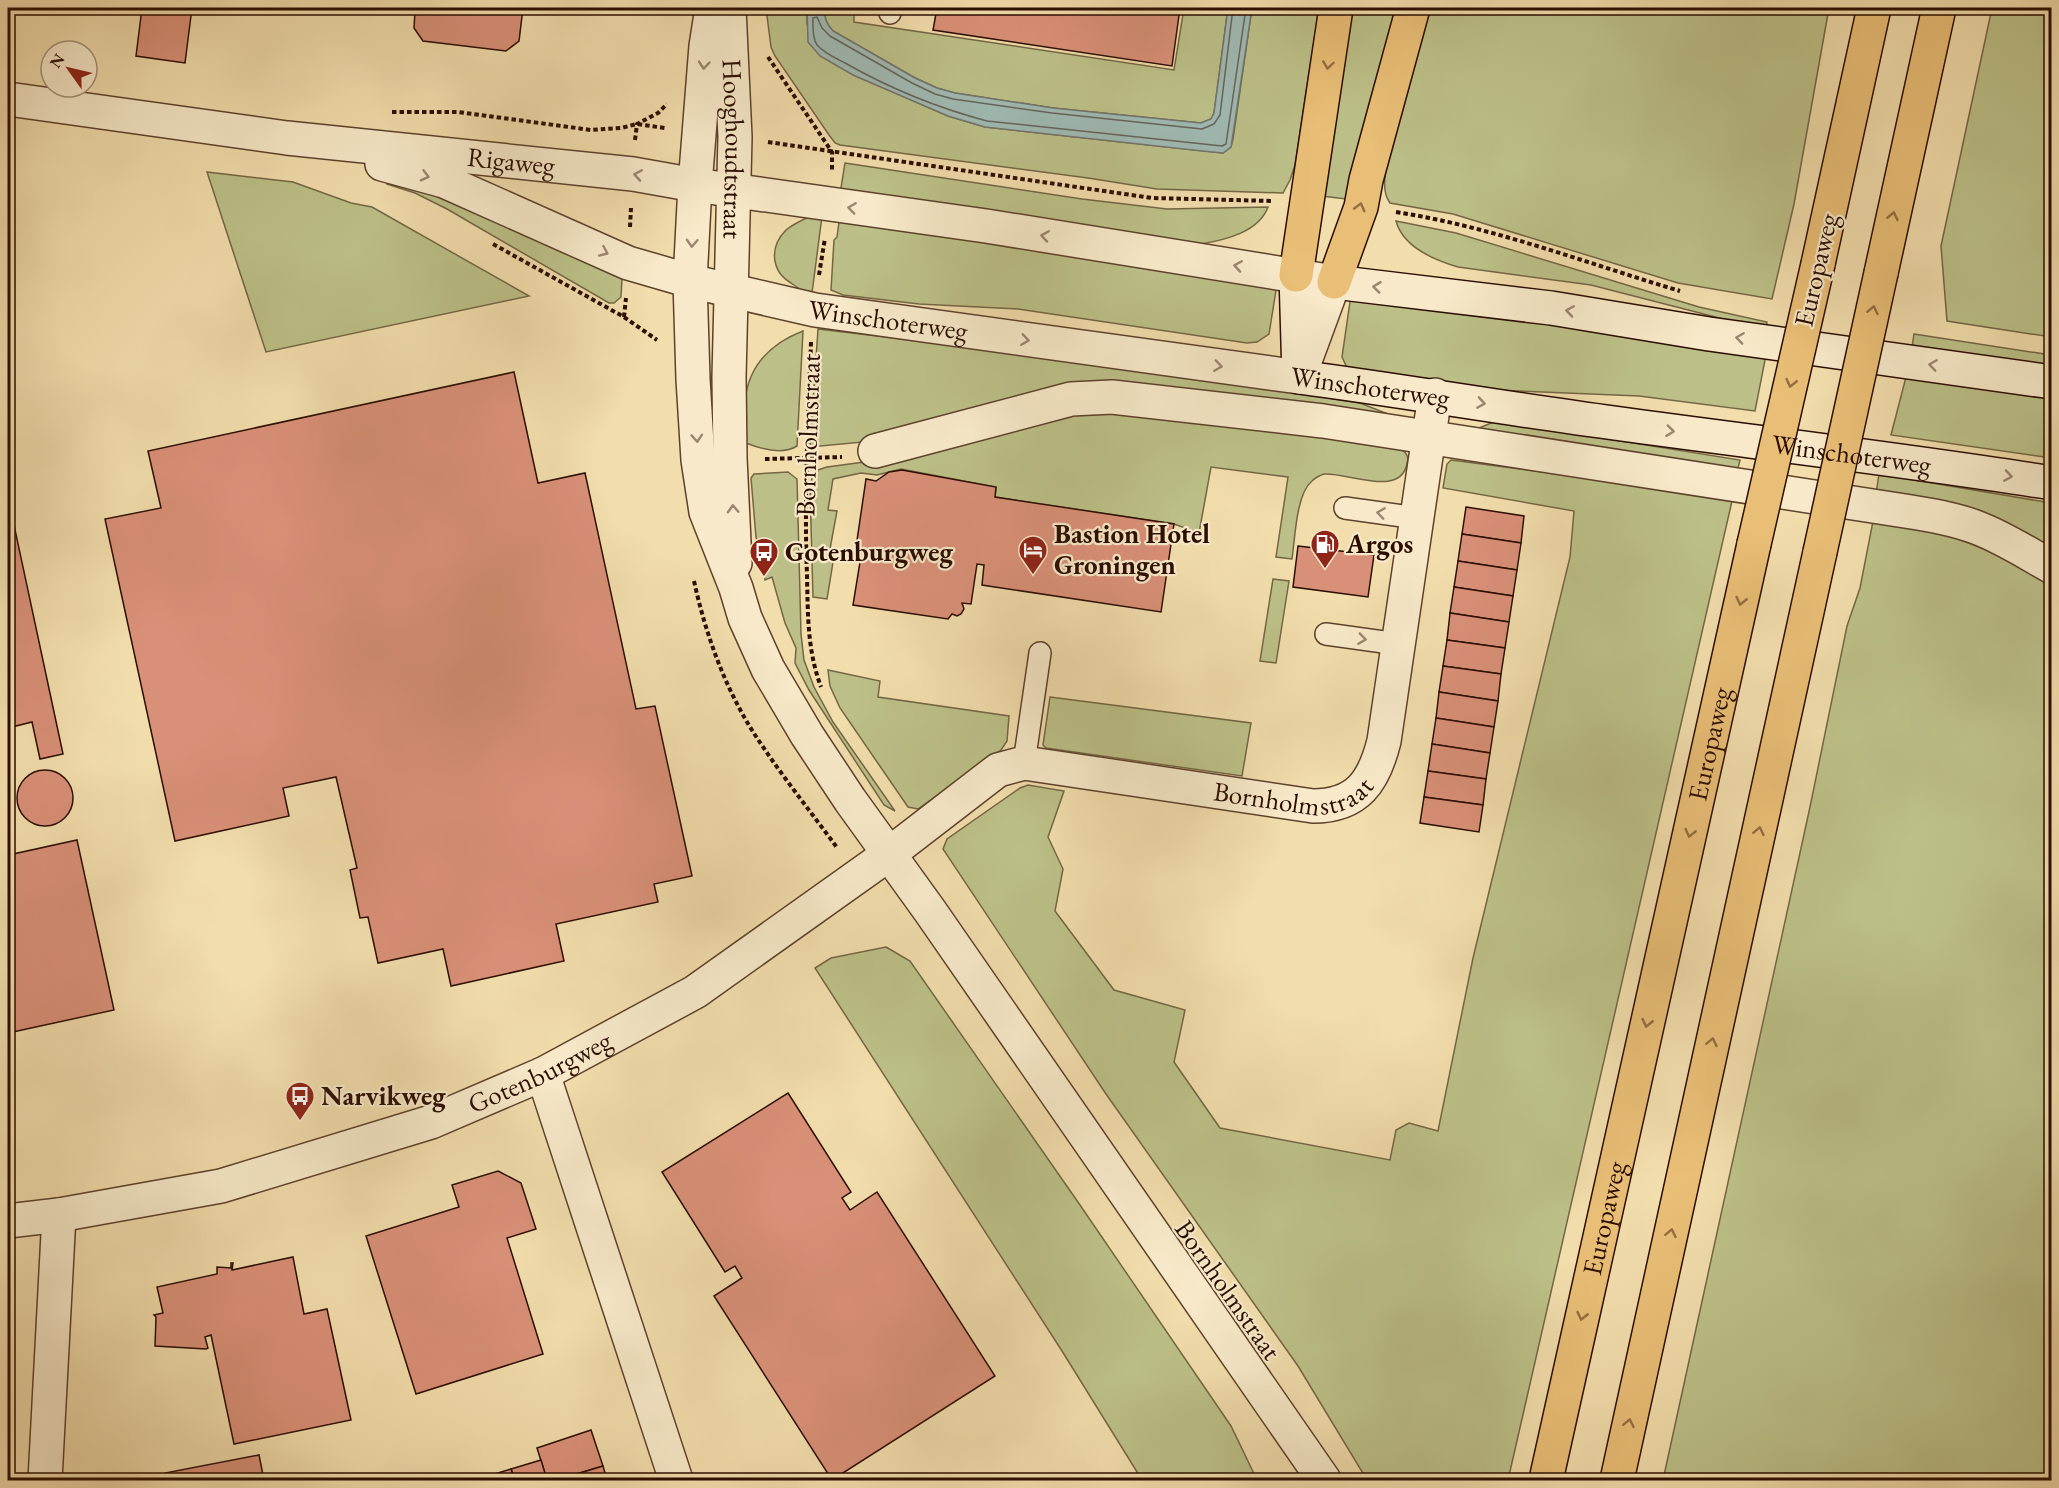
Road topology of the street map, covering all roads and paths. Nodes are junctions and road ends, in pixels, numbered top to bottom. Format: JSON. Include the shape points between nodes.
{"nodes":[{"id":1,"x":712,"y":8,"type":"edge"},
{"id":2,"x":729,"y":8,"type":"edge"},
{"id":3,"x":1336,"y":8,"type":"edge"},
{"id":4,"x":1413,"y":8,"type":"edge"},
{"id":5,"x":1853,"y":8,"type":"edge"},
{"id":6,"x":1874,"y":8,"type":"edge"},
{"id":7,"x":1939,"y":8,"type":"edge"},
{"id":8,"x":765,"y":51,"type":"dead end"},
{"id":9,"x":8,"y":99,"type":"edge"},
{"id":10,"x":385,"y":112,"type":"dead end"},
{"id":11,"x":637,"y":124,"type":"junction"},
{"id":12,"x":698,"y":132,"type":"junction"},
{"id":13,"x":735,"y":137,"type":"junction"},
{"id":14,"x":287,"y":138,"type":"junction"},
{"id":15,"x":832,"y":152,"type":"junction"},
{"id":16,"x":1839,"y":166,"type":"junction"},
{"id":17,"x":633,"y":174,"type":"junction"},
{"id":18,"x":695,"y":185,"type":"junction"},
{"id":19,"x":734,"y":190,"type":"junction"},
{"id":20,"x":1306,"y":202,"type":"junction"},
{"id":21,"x":830,"y":204,"type":"junction"},
{"id":22,"x":1361,"y":207,"type":"junction"},
{"id":23,"x":628,"y":263,"type":"junction"},
{"id":24,"x":1296,"y":275,"type":"junction"},
{"id":25,"x":690,"y":281,"type":"junction"},
{"id":26,"x":1334,"y":282,"type":"junction"},
{"id":27,"x":733,"y":291,"type":"junction"},
{"id":28,"x":1683,"y":292,"type":"dead end"},
{"id":29,"x":815,"y":310,"type":"junction"},
{"id":30,"x":624,"y":317,"type":"dead end"},
{"id":31,"x":1299,"y":377,"type":"junction"},
{"id":32,"x":2052,"y":382,"type":"edge"},
{"id":33,"x":1435,"y":395,"type":"junction"},
{"id":34,"x":1429,"y":438,"type":"junction"},
{"id":35,"x":875,"y":451,"type":"joint"},
{"id":36,"x":730,"y":458,"type":"junction"},
{"id":37,"x":806,"y":458,"type":"junction"},
{"id":38,"x":2052,"y":483,"type":"edge"},
{"id":39,"x":1345,"y":508,"type":"dead end"},
{"id":40,"x":1417,"y":518,"type":"junction"},
{"id":41,"x":2052,"y":567,"type":"edge"},
{"id":42,"x":736,"y":588,"type":"junction"},
{"id":43,"x":1326,"y":634,"type":"dead end"},
{"id":44,"x":1398,"y":644,"type":"junction"},
{"id":45,"x":1040,"y":653,"type":"dead end"},
{"id":46,"x":825,"y":696,"type":"dead end"},
{"id":47,"x":1024,"y":763,"type":"junction"},
{"id":48,"x":889,"y":854,"type":"junction"},
{"id":49,"x":543,"y":1074,"type":"junction"},
{"id":50,"x":59,"y":1215,"type":"junction"},
{"id":51,"x":8,"y":1221,"type":"edge"},
{"id":52,"x":45,"y":1480,"type":"edge"},
{"id":53,"x":676,"y":1480,"type":"edge"},
{"id":54,"x":1324,"y":1480,"type":"edge"},
{"id":55,"x":1545,"y":1480,"type":"edge"},
{"id":56,"x":1617,"y":1480,"type":"edge"}],
"edges":[{"from":1,"to":12,"type":"street","name":"Hooghoudtstraat","one_way":true},
{"from":2,"to":13,"type":"street","name":"Hooghoudtstraat"},
{"from":3,"to":20,"type":"highway","one_way":true},
{"from":4,"to":22,"type":"highway"},
{"from":5,"to":16,"type":"highway"},
{"from":6,"to":16,"type":"highway","name":"Europaweg"},
{"from":56,"to":7,"type":"highway","one_way":true,"bridge":true},
{"from":8,"to":15,"type":"path","name":"Hooghoudtstraat"},
{"from":9,"to":14,"type":"street","name":"Rigaweg"},
{"from":10,"to":11,"type":"path","via":[[458,112],[591,130]]},
{"from":11,"to":12,"type":"path"},
{"from":11,"to":17,"type":"path"},
{"from":12,"to":18,"type":"street","name":"Hooghoudtstraat"},
{"from":13,"to":15,"type":"path"},
{"from":13,"to":19,"type":"street","name":"Hooghoudtstraat"},
{"from":14,"to":17,"type":"street","name":"Rigaweg"},
{"from":14,"to":23,"type":"street","name":"Rigaweg","one_way":true,"via":[[444,181]]},
{"from":15,"to":20,"type":"path","via":[[1152,198]]},
{"from":15,"to":21,"type":"path","name":"Bornholmstraat"},
{"from":16,"to":55,"type":"highway","name":"Europaweg","one_way":true,"bridge":true},
{"from":18,"to":17,"type":"street","name":"Rigaweg","one_way":true},
{"from":17,"to":23,"type":"path"},
{"from":18,"to":19,"type":"street","name":"Rigaweg"},
{"from":18,"to":25,"type":"street","name":"Bornholmstraat","one_way":true},
{"from":19,"to":21,"type":"street"},
{"from":19,"to":27,"type":"street","name":"Hooghoudtstraat"},
{"from":20,"to":24,"type":"highway"},
{"from":24,"to":21,"type":"street","one_way":true},
{"from":21,"to":29,"type":"path","name":"Bornholmstraat"},
{"from":26,"to":22,"type":"highway","one_way":true},
{"from":22,"to":28,"type":"path","via":[[1486,230]]},
{"from":23,"to":25,"type":"street","name":"Rigaweg"},
{"from":23,"to":30,"type":"path"},
{"from":24,"to":26,"type":"street"},
{"from":24,"to":31,"type":"street"},
{"from":25,"to":27,"type":"street","name":"Winschoterweg"},
{"from":25,"to":42,"type":"street","name":"Bornholmstraat","one_way":true,"via":[[693,379],[706,512]]},
{"from":26,"to":31,"type":"street"},
{"from":32,"to":26,"type":"street","one_way":true,"via":[[1551,308]]},
{"from":27,"to":29,"type":"street","name":"Winschoterweg"},
{"from":27,"to":36,"type":"street","name":"Bornholmstraat"},
{"from":29,"to":31,"type":"street","name":"Winschoterweg","one_way":true},
{"from":29,"to":37,"type":"path","name":"Bornholmstraat"},
{"from":31,"to":33,"type":"street","name":"Winschoterweg"},
{"from":33,"to":34,"type":"street","name":"Bornholmstraat"},
{"from":33,"to":38,"type":"street","name":"Winschoterweg","one_way":true},
{"from":34,"to":35,"type":"street","name":"Winschoterweg","via":[[1323,421],[1112,397],[1071,399]]},
{"from":34,"to":40,"type":"street","name":"Bornholmstraat"},
{"from":34,"to":41,"type":"street","name":"Winschoterweg","via":[[1946,518],[1992,534]]},
{"from":35,"to":37,"type":"path"},
{"from":36,"to":37,"type":"path"},
{"from":42,"to":36,"type":"street","name":"Bornholmstraat","one_way":true},
{"from":37,"to":46,"type":"path","name":"Bornholmstraat","via":[[810,639],[813,663]]},
{"from":40,"to":39,"type":"lane","one_way":true},
{"from":40,"to":44,"type":"street","name":"Bornholmstraat"},
{"from":42,"to":48,"type":"street","name":"Bornholmstraat","via":[[768,669],[807,735]]},
{"from":43,"to":44,"type":"lane","one_way":true},
{"from":44,"to":47,"type":"street","name":"Bornholmstraat","via":[[1380,756],[1366,784],[1342,802],[1313,806]]},
{"from":45,"to":47,"type":"lane"},
{"from":47,"to":48,"type":"street","name":"Bornholmstraat","via":[[998,770]]},
{"from":48,"to":49,"type":"street","name":"Gotenburgweg","via":[[695,992]]},
{"from":48,"to":54,"type":"street","name":"Bornholmstraat"},
{"from":49,"to":50,"type":"street","name":"Gotenburgweg","via":[[431,1122],[221,1186]]},
{"from":49,"to":53,"type":"street"},
{"from":50,"to":51,"type":"street","name":"Gotenburgweg"},
{"from":50,"to":52,"type":"street"}]}
